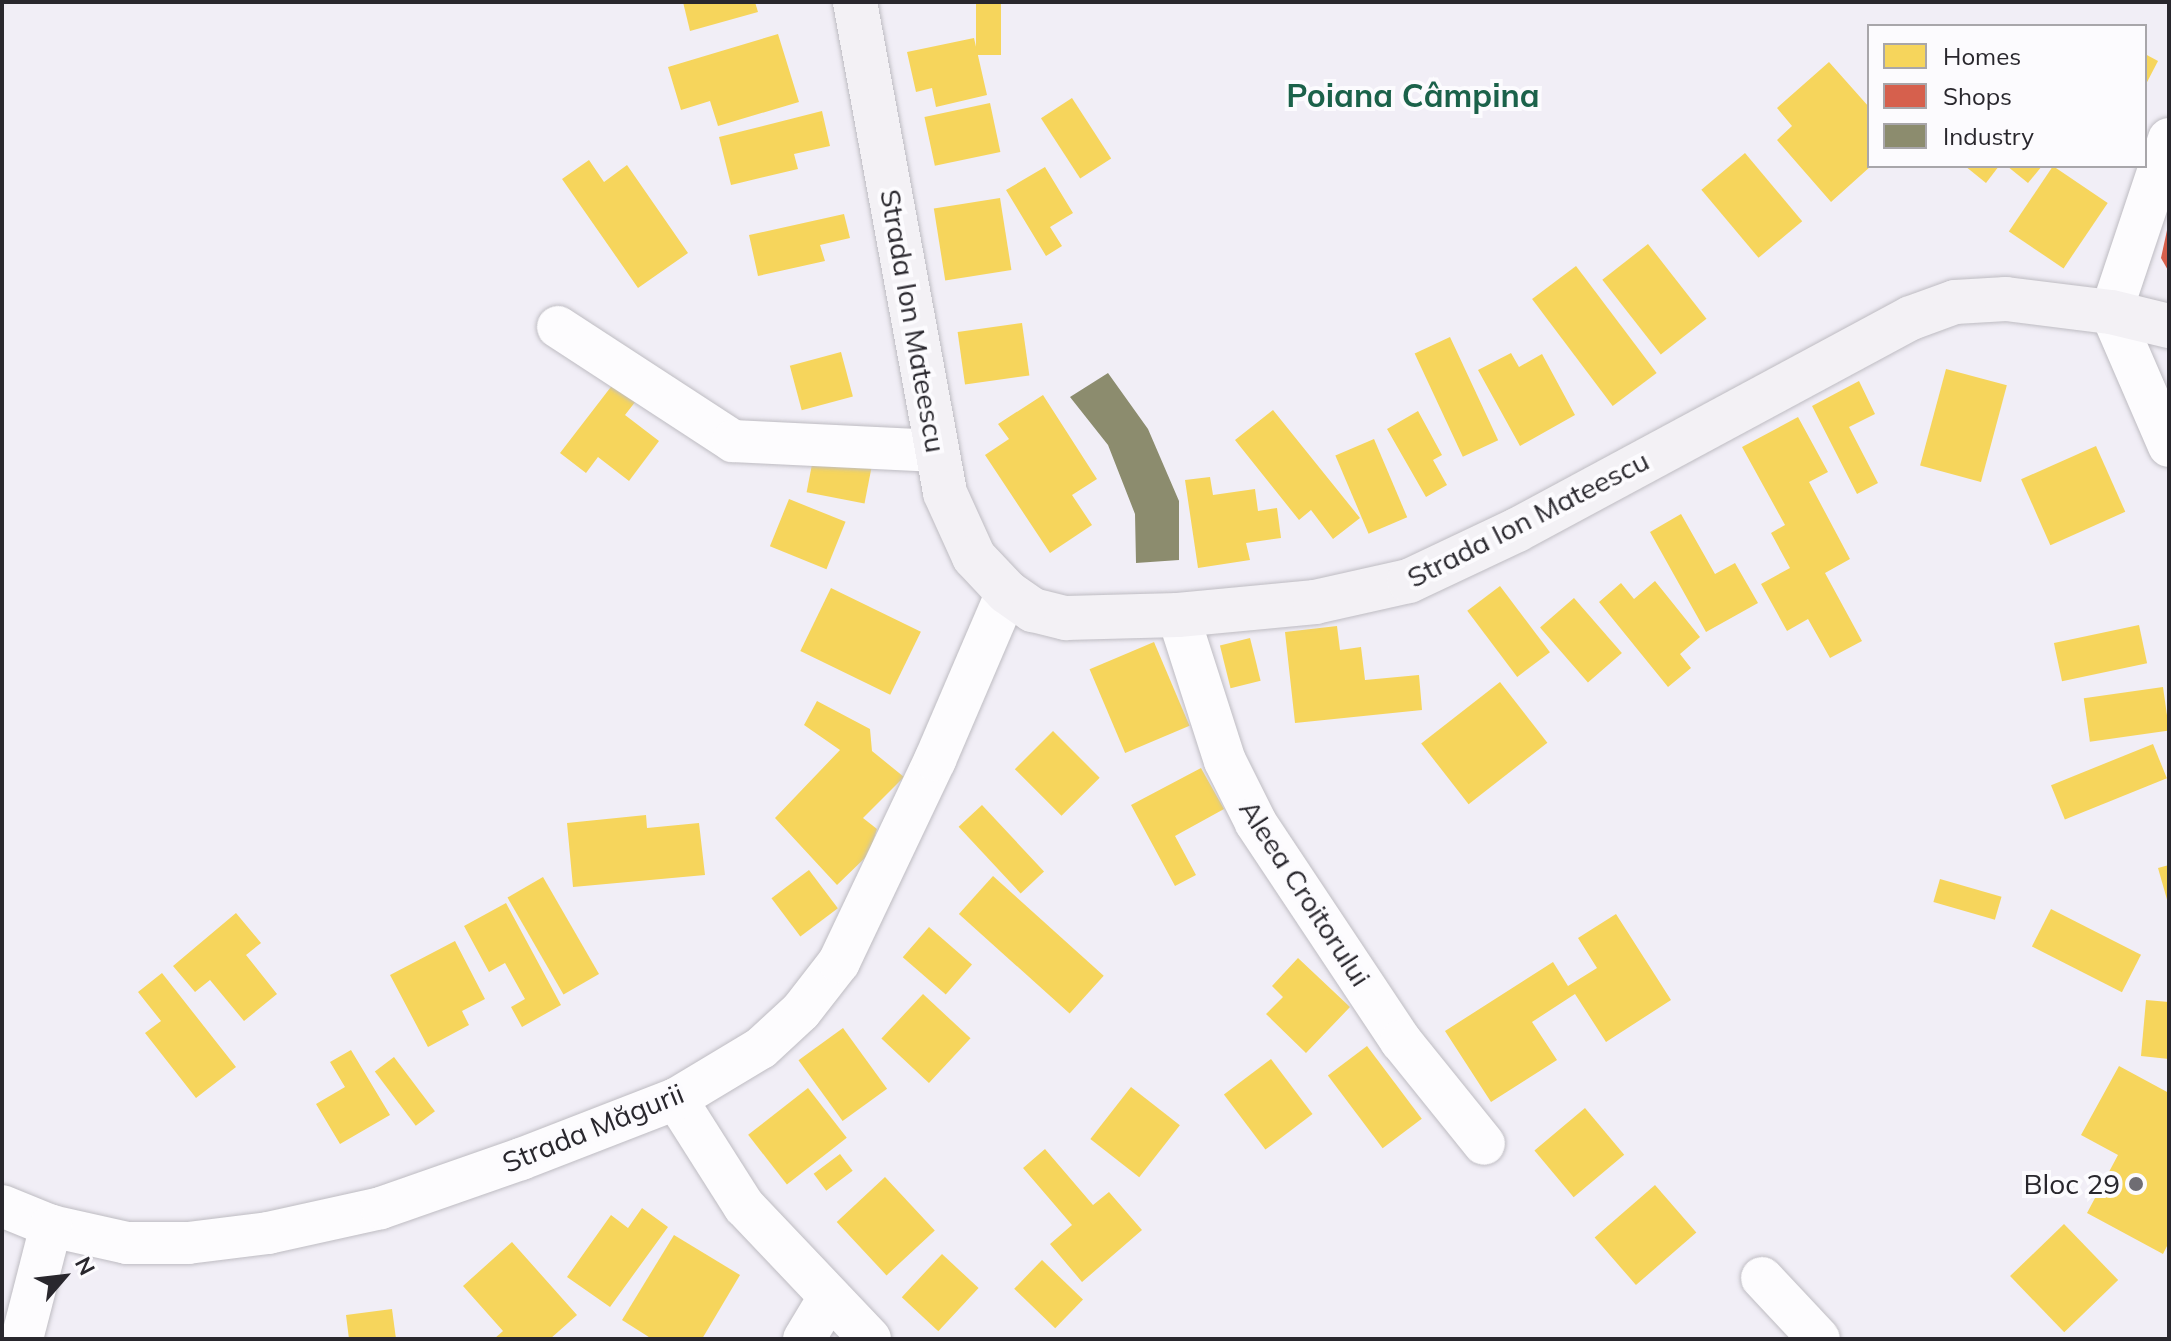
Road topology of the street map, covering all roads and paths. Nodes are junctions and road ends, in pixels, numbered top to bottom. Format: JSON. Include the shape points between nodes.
{"nodes":[{"id":1,"x":855,"y":2,"type":"edge"},
{"id":2,"x":2169,"y":139,"type":"edge"},
{"id":3,"x":2111,"y":312,"type":"junction"},
{"id":4,"x":2169,"y":326,"type":"edge"},
{"id":5,"x":558,"y":327,"type":"dead end"},
{"id":6,"x":2169,"y":446,"type":"edge"},
{"id":7,"x":937,"y":451,"type":"junction"},
{"id":8,"x":1007,"y":592,"type":"junction"},
{"id":9,"x":1178,"y":615,"type":"junction"},
{"id":10,"x":676,"y":1099,"type":"junction"},
{"id":11,"x":1484,"y":1144,"type":"dead end"},
{"id":12,"x":2,"y":1206,"type":"edge"},
{"id":13,"x":51,"y":1226,"type":"junction"},
{"id":14,"x":1762,"y":1278,"type":"dead end"},
{"id":15,"x":828,"y":1299,"type":"junction"},
{"id":16,"x":22,"y":1339,"type":"edge"},
{"id":17,"x":804,"y":1339,"type":"edge"},
{"id":18,"x":870,"y":1339,"type":"edge"},
{"id":19,"x":1819,"y":1339,"type":"edge"}],
"edges":[{"from":1,"to":7,"type":"main road","name":"Strada Ion Mateescu"},
{"from":2,"to":3,"type":"street"},
{"from":3,"to":4,"type":"main road","name":"Strada Ion Mateescu"},
{"from":3,"to":6,"type":"street"},
{"from":3,"to":9,"type":"main road","name":"Strada Ion Mateescu","via":[[2006,299],[1955,302],[1911,318],[1517,530],[1409,581],[1315,602]]},
{"from":5,"to":7,"type":"street","via":[[733,441]]},
{"from":7,"to":8,"type":"main road","name":"Strada Ion Mateescu","via":[[958,529],[974,557]]},
{"from":8,"to":9,"type":"main road","name":"Strada Ion Mateescu","via":[[1033,610],[1066,618]]},
{"from":8,"to":10,"type":"street","name":"Strada Măgurii","via":[[839,962],[801,1011],[761,1048]]},
{"from":9,"to":11,"type":"street","name":"Aleea Croitorului","via":[[1225,761],[1256,823],[1401,1041]]},
{"from":10,"to":13,"type":"street","name":"Strada Măgurii","via":[[381,1208],[268,1233],[188,1243],[127,1243]]},
{"from":10,"to":15,"type":"street","via":[[744,1206]]},
{"from":12,"to":13,"type":"street","name":"Strada Măgurii"},
{"from":13,"to":16,"type":"street"},
{"from":14,"to":19,"type":"street"},
{"from":15,"to":17,"type":"street"},
{"from":15,"to":18,"type":"street"}]}
